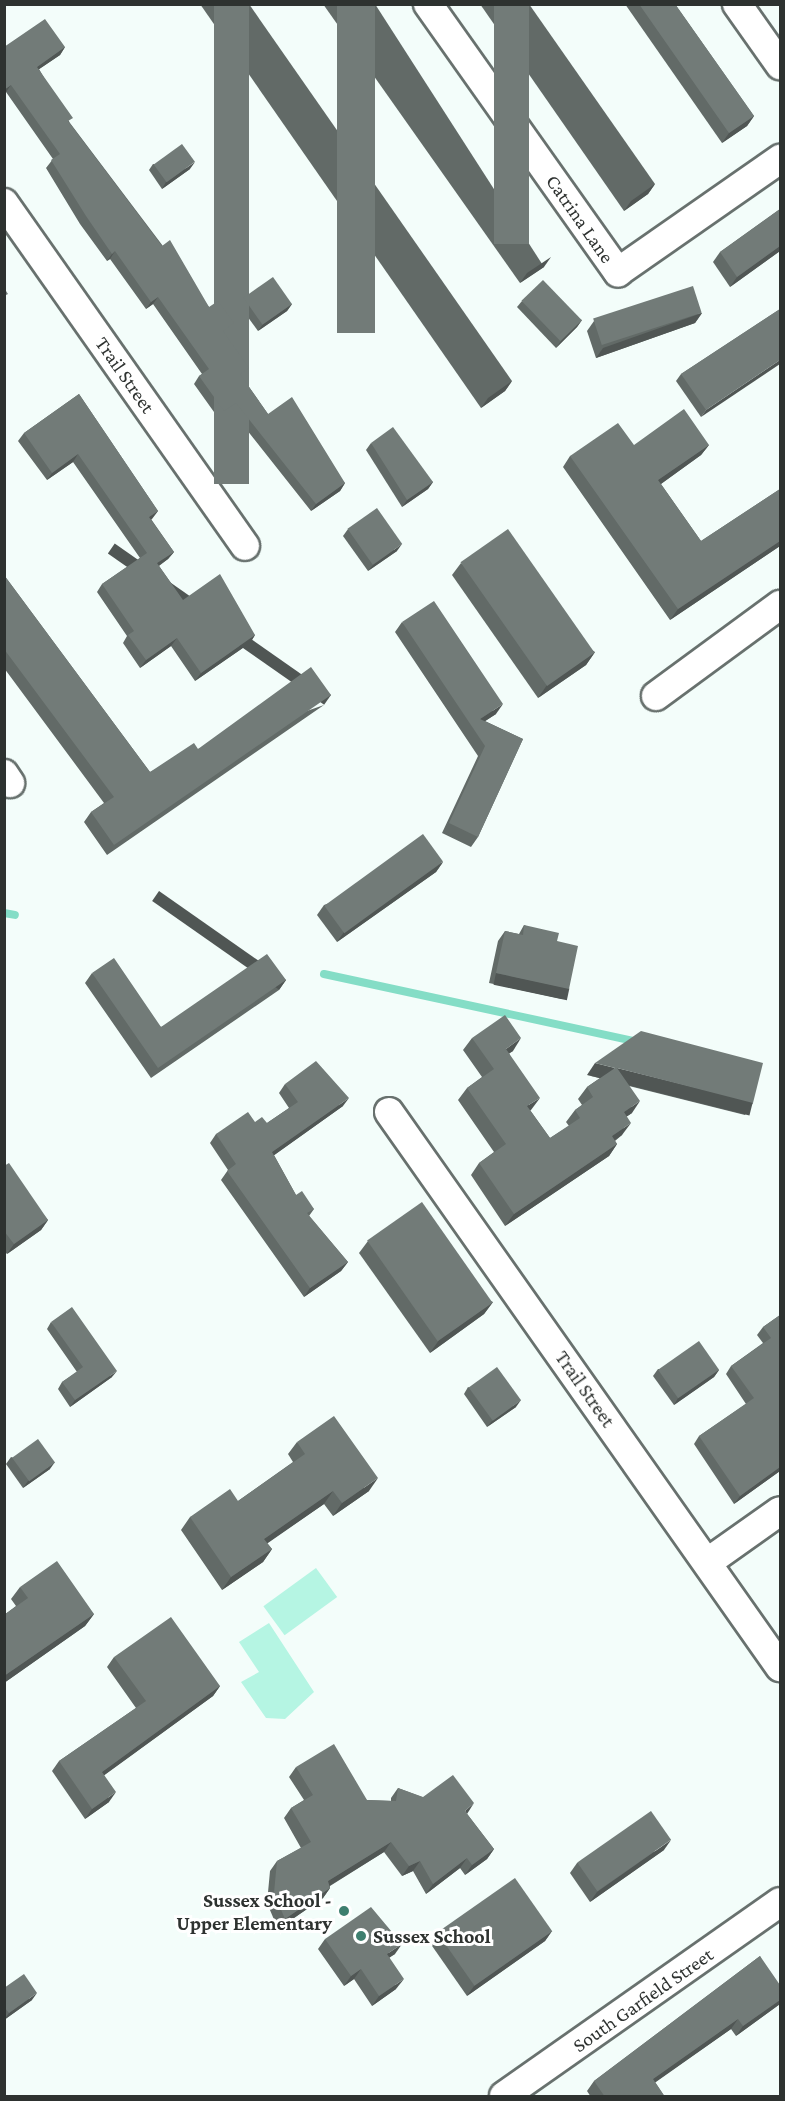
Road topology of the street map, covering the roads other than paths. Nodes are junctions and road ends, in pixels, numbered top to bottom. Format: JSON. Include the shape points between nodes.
{"nodes":[{"id":1,"x":428,"y":4,"type":"edge"},
{"id":2,"x":737,"y":4,"type":"edge"},
{"id":3,"x":780,"y":65,"type":"edge"},
{"id":4,"x":780,"y":159,"type":"edge"},
{"id":5,"x":4,"y":203,"type":"edge"},
{"id":6,"x":245,"y":546,"type":"dead end"},
{"id":7,"x":780,"y":606,"type":"edge"},
{"id":8,"x":656,"y":696,"type":"dead end"},
{"id":9,"x":389,"y":1112,"type":"dead end"},
{"id":10,"x":780,"y":1511,"type":"edge"},
{"id":11,"x":708,"y":1562,"type":"junction"},
{"id":12,"x":780,"y":1667,"type":"edge"},
{"id":13,"x":780,"y":1902,"type":"edge"},
{"id":14,"x":504,"y":2097,"type":"edge"}],
"edges":[{"from":1,"to":4,"type":"street","name":"Catrina Lane","via":[[618,272]]},
{"from":2,"to":3,"type":"street"},
{"from":5,"to":6,"type":"street","name":"Trail Street"},
{"from":7,"to":8,"type":"street"},
{"from":9,"to":11,"type":"street","name":"Trail Street"},
{"from":10,"to":11,"type":"street"},
{"from":11,"to":12,"type":"street","name":"Trail Street"},
{"from":13,"to":14,"type":"street","name":"South Garfield Street"}]}
